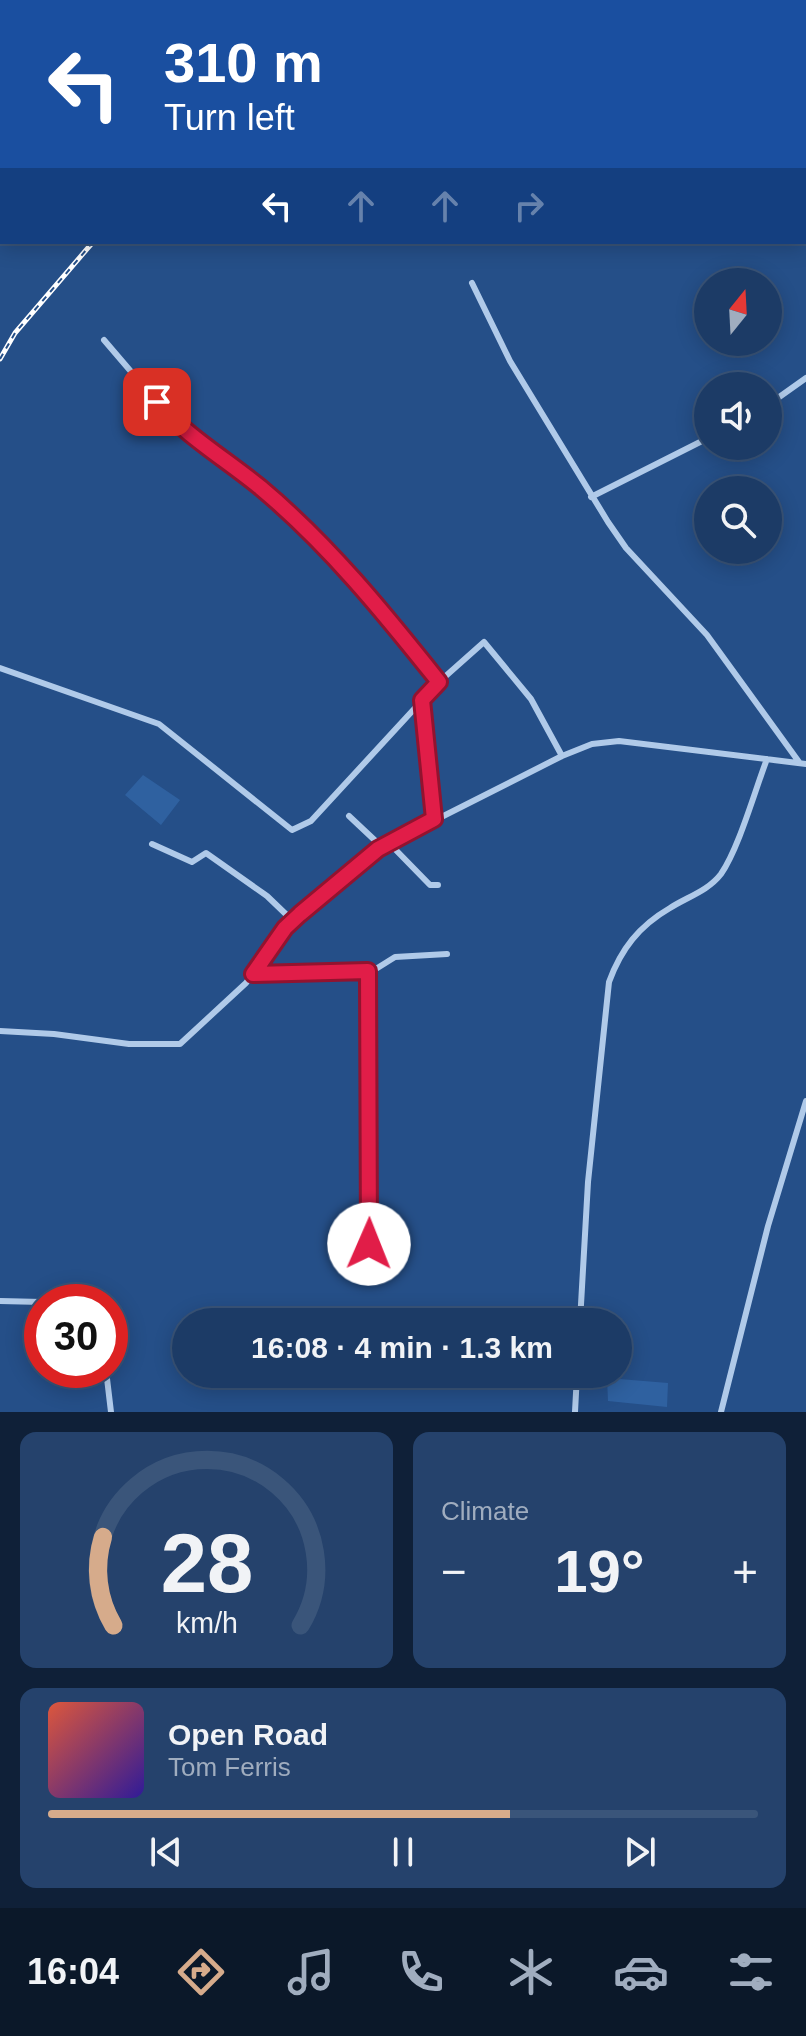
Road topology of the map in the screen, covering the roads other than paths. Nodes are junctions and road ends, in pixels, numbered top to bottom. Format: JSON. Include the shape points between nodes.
{"nodes":[{"id":1,"x":472,"y":283,"type":"dead end"},
{"id":2,"x":104,"y":340,"type":"dead end"},
{"id":3,"x":806,"y":378,"type":"edge"},
{"id":4,"x":782,"y":395,"type":"edge"},
{"id":5,"x":694,"y":445,"type":"edge"},
{"id":6,"x":591,"y":497,"type":"junction"},
{"id":7,"x":0,"y":668,"type":"edge"},
{"id":8,"x":439,"y":682,"type":"junction"},
{"id":9,"x":422,"y":700,"type":"junction"},
{"id":10,"x":562,"y":756,"type":"junction"},
{"id":11,"x":767,"y":759,"type":"junction"},
{"id":12,"x":802,"y":763,"type":"edge"},
{"id":13,"x":349,"y":816,"type":"dead end"},
{"id":14,"x":434,"y":819,"type":"junction"},
{"id":15,"x":152,"y":844,"type":"dead end"},
{"id":16,"x":386,"y":845,"type":"junction"},
{"id":17,"x":438,"y":885,"type":"dead end"},
{"id":18,"x":293,"y":921,"type":"junction"},
{"id":19,"x":447,"y":954,"type":"dead end"},
{"id":20,"x":368,"y":971,"type":"junction"},
{"id":21,"x":253,"y":974,"type":"junction"},
{"id":22,"x":0,"y":1031,"type":"edge"},
{"id":23,"x":806,"y":1101,"type":"edge"},
{"id":24,"x":346,"y":1253,"type":"dead end"},
{"id":25,"x":0,"y":1301,"type":"edge"},
{"id":26,"x":24,"y":1302,"type":"edge"},
{"id":27,"x":581,"y":1308,"type":"edge"},
{"id":28,"x":108,"y":1388,"type":"edge"},
{"id":29,"x":576,"y":1388,"type":"edge"},
{"id":30,"x":111,"y":1412,"type":"edge"},
{"id":31,"x":575,"y":1412,"type":"edge"},
{"id":32,"x":721,"y":1412,"type":"edge"}],
"edges":[{"from":1,"to":6,"type":"street","via":[[510,361]]},
{"from":2,"to":8,"type":"street","via":[[175,423],[261,488],[326,549]]},
{"from":3,"to":4,"type":"street"},
{"from":5,"to":6,"type":"street"},
{"from":6,"to":12,"type":"street","via":[[626,548],[707,635]]},
{"from":7,"to":9,"type":"street","via":[[159,724],[297,831]]},
{"from":8,"to":9,"type":"street"},
{"from":8,"to":10,"type":"street","via":[[484,642],[531,699]]},
{"from":9,"to":14,"type":"street"},
{"from":10,"to":11,"type":"street","via":[[619,741]]},
{"from":10,"to":14,"type":"street"},
{"from":11,"to":12,"type":"street"},
{"from":11,"to":27,"type":"street","via":[[721,874],[705,890],[636,933],[620,953],[609,982]]},
{"from":13,"to":16,"type":"street"},
{"from":14,"to":16,"type":"street"},
{"from":15,"to":18,"type":"street","via":[[192,862],[206,853]]},
{"from":16,"to":17,"type":"street","via":[[430,885]]},
{"from":16,"to":18,"type":"street"},
{"from":18,"to":21,"type":"street"},
{"from":19,"to":20,"type":"street","via":[[395,957]]},
{"from":20,"to":21,"type":"street"},
{"from":20,"to":24,"type":"street","via":[[369,1240],[365,1249]]},
{"from":21,"to":22,"type":"street","via":[[177,1046]]},
{"from":23,"to":32,"type":"street"},
{"from":25,"to":26,"type":"street"},
{"from":28,"to":30,"type":"street"},
{"from":29,"to":31,"type":"street"}]}
